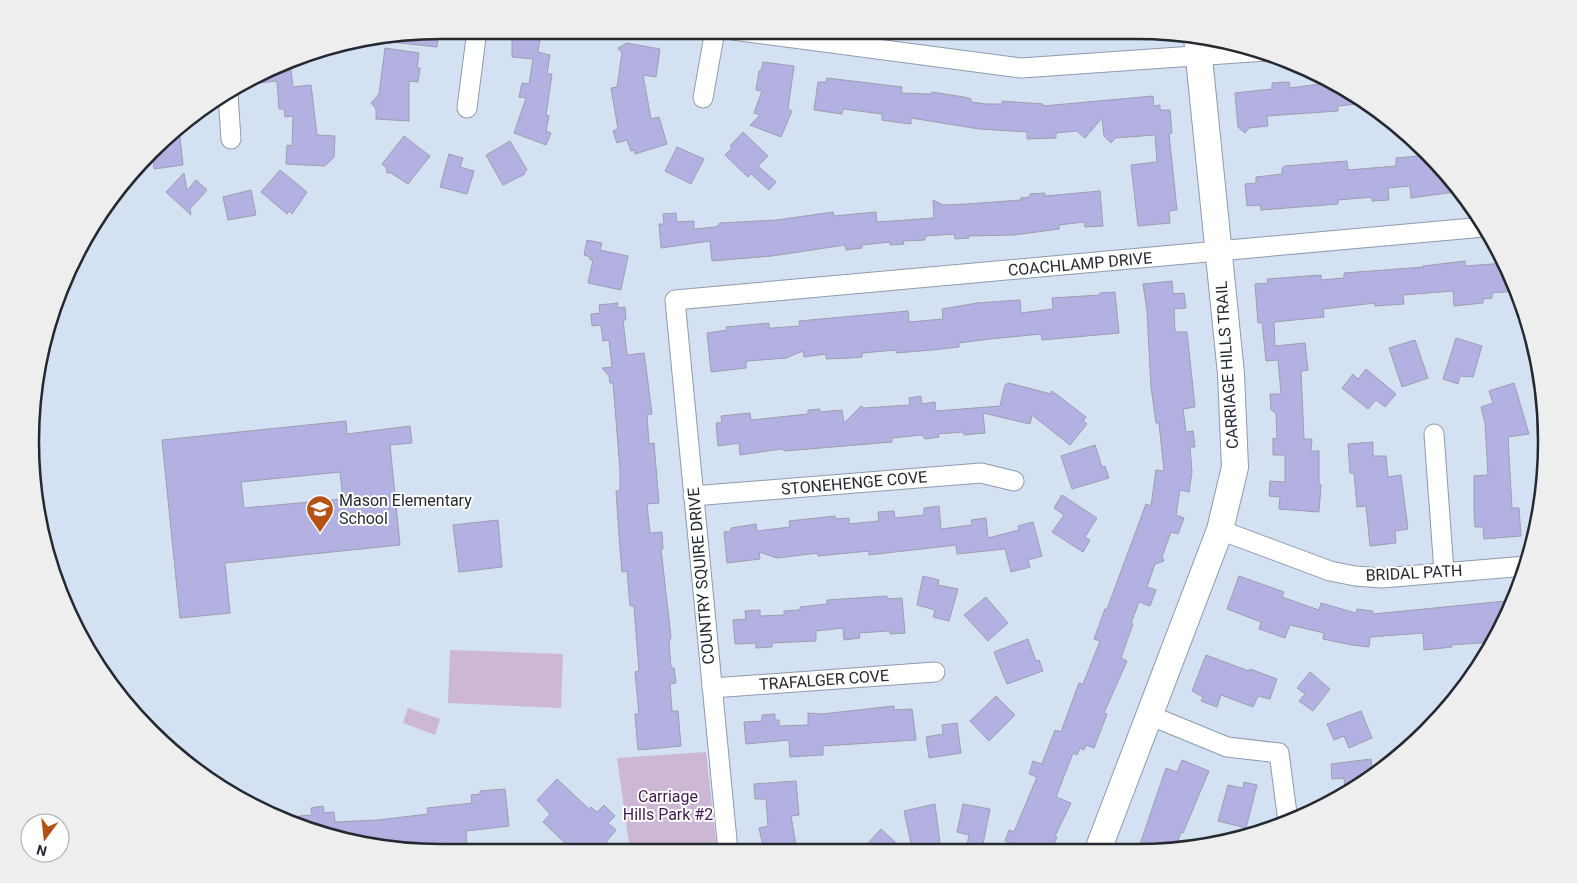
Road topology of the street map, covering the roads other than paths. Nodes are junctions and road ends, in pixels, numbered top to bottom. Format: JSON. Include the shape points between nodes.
{"nodes":[{"id":1,"x":476,"y":39,"type":"edge"},
{"id":2,"x":713,"y":39,"type":"edge"},
{"id":3,"x":801,"y":39,"type":"edge"},
{"id":4,"x":1198,"y":47,"type":"edge"},
{"id":5,"x":1228,"y":49,"type":"edge"},
{"id":6,"x":703,"y":98,"type":"dead end"},
{"id":7,"x":228,"y":101,"type":"edge"},
{"id":8,"x":467,"y":108,"type":"dead end"},
{"id":9,"x":230,"y":139,"type":"dead end"},
{"id":10,"x":1476,"y":228,"type":"edge"},
{"id":11,"x":1218,"y":251,"type":"junction"},
{"id":12,"x":675,"y":300,"type":"joint"},
{"id":13,"x":1434,"y":434,"type":"dead end"},
{"id":14,"x":1014,"y":480,"type":"dead end"},
{"id":15,"x":693,"y":496,"type":"junction"},
{"id":16,"x":1220,"y":530,"type":"junction"},
{"id":17,"x":1518,"y":567,"type":"edge"},
{"id":18,"x":1444,"y":572,"type":"junction"},
{"id":19,"x":936,"y":672,"type":"dead end"},
{"id":20,"x":712,"y":688,"type":"junction"},
{"id":21,"x":1149,"y":715,"type":"junction"},
{"id":22,"x":1287,"y":815,"type":"edge"},
{"id":23,"x":727,"y":844,"type":"edge"},
{"id":24,"x":1100,"y":844,"type":"edge"}],
"edges":[{"from":1,"to":8,"type":"street"},
{"from":2,"to":6,"type":"street"},
{"from":3,"to":4,"type":"street","via":[[1021,68]]},
{"from":4,"to":5,"type":"street"},
{"from":4,"to":11,"type":"street","name":"CARRIAGE HILLS TRAIL"},
{"from":7,"to":9,"type":"street"},
{"from":10,"to":11,"type":"street","name":"COACHLAMP DRIVE"},
{"from":11,"to":12,"type":"street","name":"COACHLAMP DRIVE"},
{"from":11,"to":16,"type":"street","name":"CARRIAGE HILLS TRAIL","via":[[1231,374],[1234,467]]},
{"from":12,"to":15,"type":"street","name":"COUNTRY SQUIRE DRIVE"},
{"from":13,"to":18,"type":"street"},
{"from":14,"to":15,"type":"street","name":"STONEHENGE COVE","via":[[981,473]]},
{"from":15,"to":20,"type":"street","name":"COUNTRY SQUIRE DRIVE"},
{"from":16,"to":18,"type":"street","name":"BRIDAL PATH","via":[[1330,571],[1356,576],[1382,578]]},
{"from":16,"to":21,"type":"street","name":"CARRIAGE HILLS TRAIL"},
{"from":17,"to":18,"type":"street","name":"BRIDAL PATH"},
{"from":19,"to":20,"type":"street","name":"TRAFALGER COVE"},
{"from":20,"to":23,"type":"street","name":"COUNTRY SQUIRE DRIVE"},
{"from":21,"to":22,"type":"street","via":[[1228,747],[1279,753]]},
{"from":21,"to":24,"type":"street","name":"CARRIAGE HILLS TRAIL"}]}
